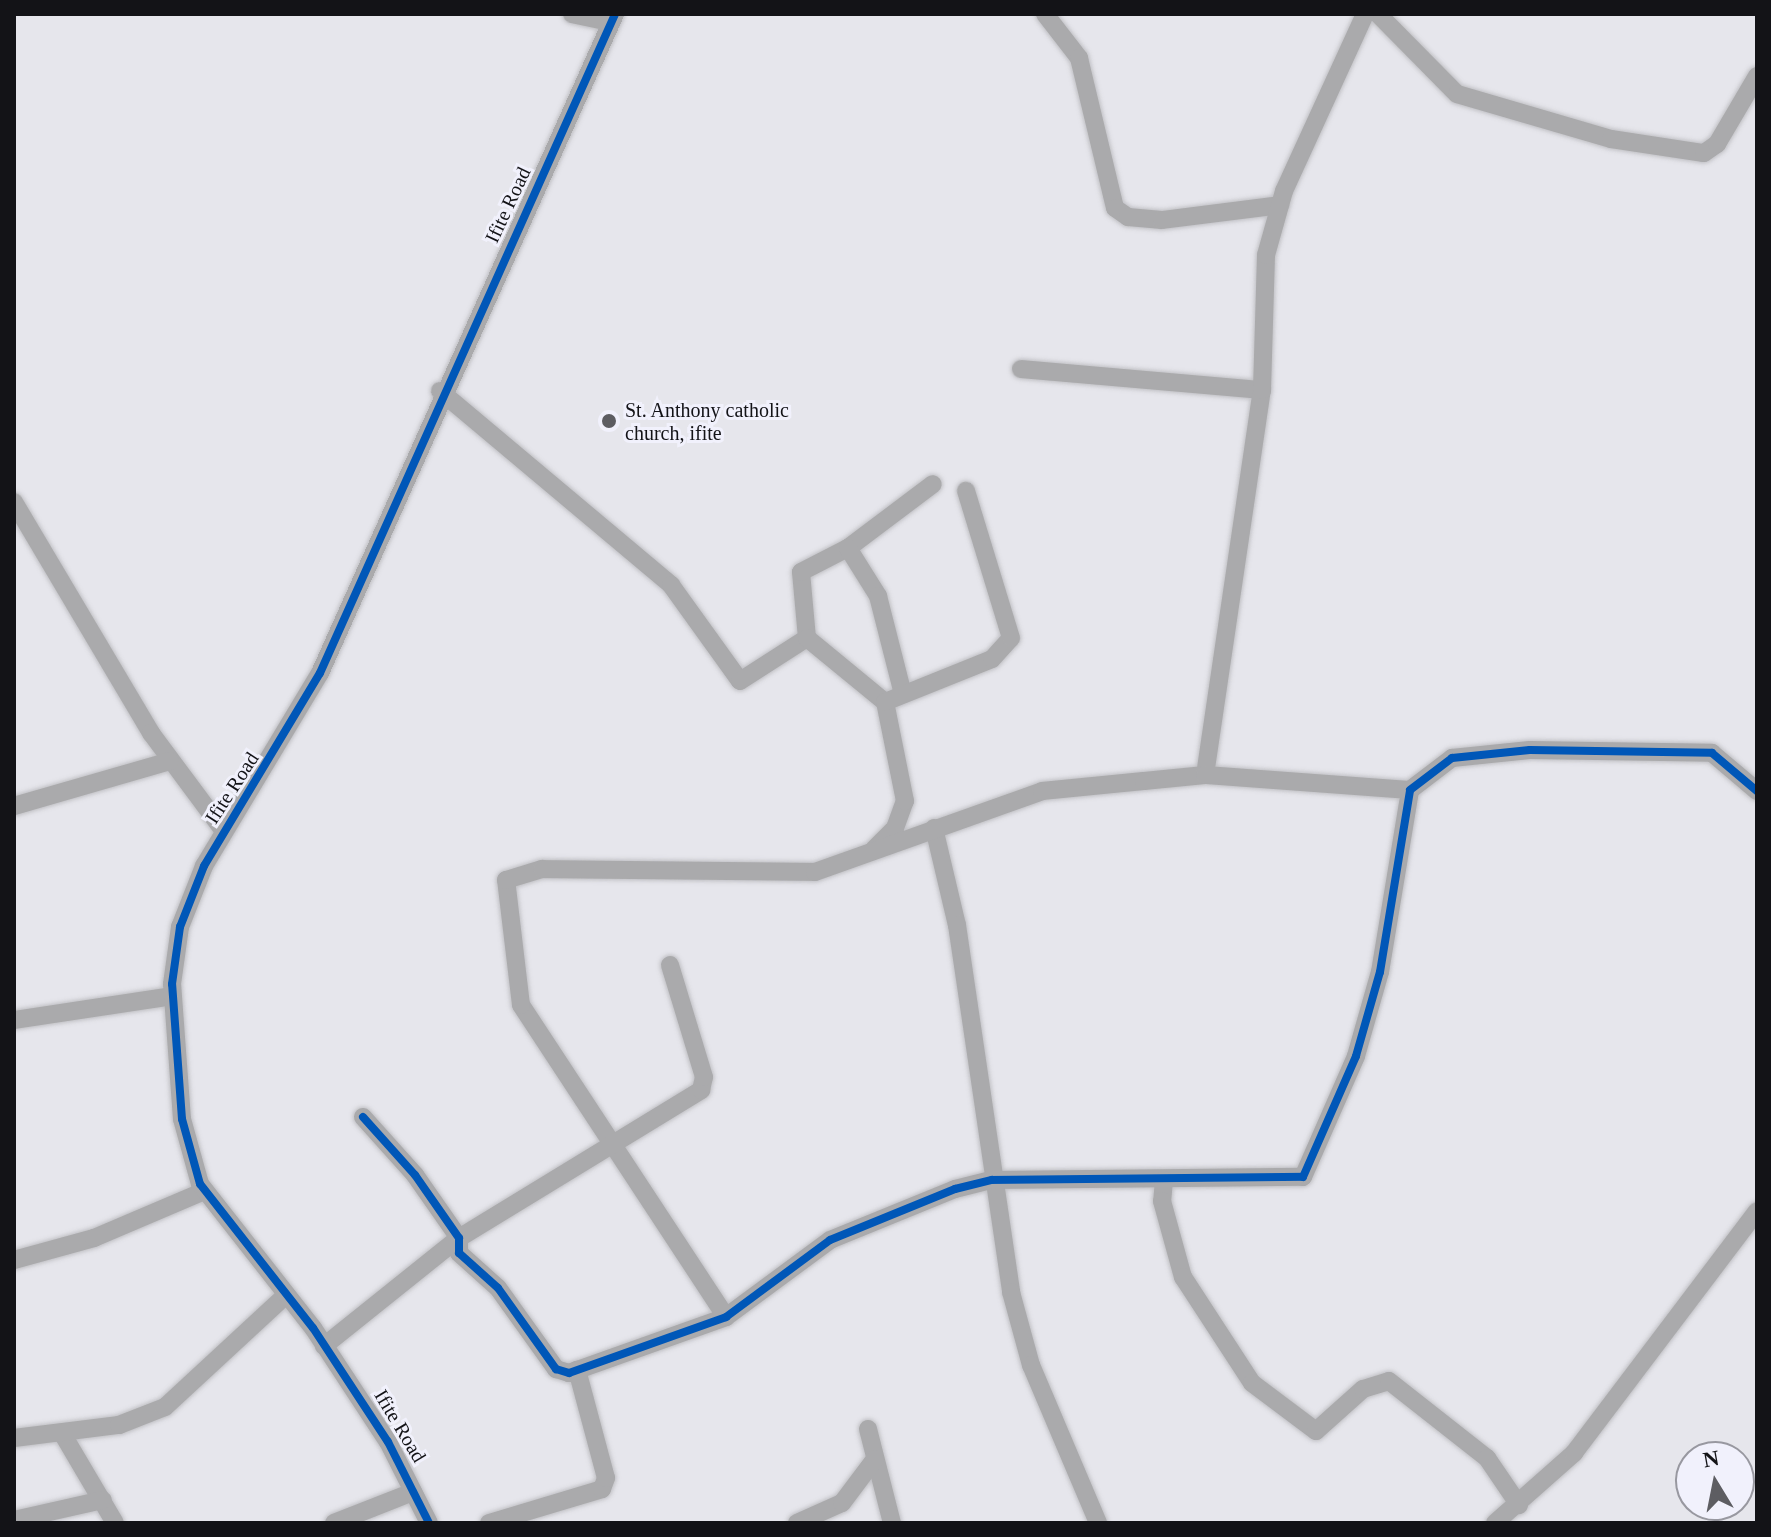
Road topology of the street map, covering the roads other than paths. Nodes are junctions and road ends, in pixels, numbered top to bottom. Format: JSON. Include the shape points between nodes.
{"nodes":[{"id":1,"x":572,"y":14,"type":"edge"},
{"id":2,"x":1045,"y":14,"type":"edge"},
{"id":3,"x":1365,"y":14,"type":"edge"},
{"id":4,"x":1378,"y":14,"type":"edge"},
{"id":5,"x":613,"y":18,"type":"edge"},
{"id":6,"x":1757,"y":76,"type":"edge"},
{"id":7,"x":1280,"y":205,"type":"junction"},
{"id":8,"x":1021,"y":369,"type":"dead end"},
{"id":9,"x":1262,"y":390,"type":"junction"},
{"id":10,"x":440,"y":391,"type":"junction"},
{"id":11,"x":933,"y":484,"type":"dead end"},
{"id":12,"x":966,"y":491,"type":"dead end"},
{"id":13,"x":14,"y":502,"type":"edge"},
{"id":14,"x":848,"y":548,"type":"junction"},
{"id":15,"x":807,"y":638,"type":"junction"},
{"id":16,"x":903,"y":694,"type":"junction"},
{"id":17,"x":885,"y":702,"type":"junction"},
{"id":18,"x":170,"y":761,"type":"junction"},
{"id":19,"x":1205,"y":775,"type":"junction"},
{"id":20,"x":1410,"y":790,"type":"junction"},
{"id":21,"x":1757,"y":791,"type":"edge"},
{"id":22,"x":14,"y":806,"type":"edge"},
{"id":23,"x":934,"y":828,"type":"junction"},
{"id":24,"x":223,"y":830,"type":"junction"},
{"id":25,"x":866,"y":856,"type":"junction"},
{"id":26,"x":670,"y":965,"type":"dead end"},
{"id":27,"x":172,"y":996,"type":"junction"},
{"id":28,"x":14,"y":1020,"type":"edge"},
{"id":29,"x":363,"y":1117,"type":"dead end"},
{"id":30,"x":611,"y":1149,"type":"junction"},
{"id":31,"x":992,"y":1180,"type":"junction"},
{"id":32,"x":1164,"y":1180,"type":"junction"},
{"id":33,"x":204,"y":1191,"type":"junction"},
{"id":34,"x":1757,"y":1211,"type":"edge"},
{"id":35,"x":459,"y":1238,"type":"junction"},
{"id":36,"x":14,"y":1260,"type":"edge"},
{"id":37,"x":286,"y":1295,"type":"junction"},
{"id":38,"x":726,"y":1317,"type":"junction"},
{"id":39,"x":324,"y":1346,"type":"junction"},
{"id":40,"x":577,"y":1370,"type":"junction"},
{"id":41,"x":868,"y":1429,"type":"dead end"},
{"id":42,"x":62,"y":1433,"type":"junction"},
{"id":43,"x":14,"y":1438,"type":"edge"},
{"id":44,"x":875,"y":1459,"type":"junction"},
{"id":45,"x":413,"y":1492,"type":"junction"},
{"id":46,"x":103,"y":1500,"type":"junction"},
{"id":47,"x":1519,"y":1505,"type":"junction"},
{"id":48,"x":14,"y":1520,"type":"edge"},
{"id":49,"x":115,"y":1523,"type":"edge"},
{"id":50,"x":334,"y":1523,"type":"edge"},
{"id":51,"x":429,"y":1523,"type":"edge"},
{"id":52,"x":489,"y":1523,"type":"edge"},
{"id":53,"x":797,"y":1523,"type":"edge"},
{"id":54,"x":892,"y":1523,"type":"edge"},
{"id":55,"x":1098,"y":1523,"type":"edge"},
{"id":56,"x":1495,"y":1523,"type":"edge"}],
"edges":[{"from":1,"to":5,"type":"street"},
{"from":2,"to":7,"type":"street","via":[[1079,58],[1115,208],[1128,217],[1162,220]]},
{"from":3,"to":7,"type":"street"},
{"from":4,"to":6,"type":"street","via":[[1457,94],[1611,139],[1704,153],[1717,144]]},
{"from":5,"to":10,"type":"street","name":"Ifite Road"},
{"from":7,"to":9,"type":"street","via":[[1266,255]]},
{"from":8,"to":9,"type":"street"},
{"from":9,"to":19,"type":"street"},
{"from":10,"to":15,"type":"street","via":[[671,585],[731,678],[740,681]]},
{"from":10,"to":24,"type":"street","name":"Ifite Road","via":[[320,673]]},
{"from":11,"to":14,"type":"street"},
{"from":12,"to":16,"type":"street","via":[[1011,638],[992,659]]},
{"from":13,"to":18,"type":"street"},
{"from":14,"to":15,"type":"street","via":[[801,572]]},
{"from":14,"to":16,"type":"street","via":[[878,596]]},
{"from":15,"to":17,"type":"street"},
{"from":16,"to":17,"type":"street"},
{"from":17,"to":25,"type":"street","via":[[905,801],[895,828]]},
{"from":18,"to":22,"type":"street"},
{"from":18,"to":24,"type":"street"},
{"from":19,"to":20,"type":"street"},
{"from":19,"to":23,"type":"street","via":[[1042,791]]},
{"from":20,"to":21,"type":"street","via":[[1452,758],[1636,749],[1712,753]]},
{"from":20,"to":32,"type":"street","via":[[1372,1000],[1356,1056],[1303,1177]]},
{"from":23,"to":25,"type":"street"},
{"from":23,"to":31,"type":"street","via":[[957,925]]},
{"from":24,"to":27,"type":"street","name":"Ifite Road","via":[[180,927]]},
{"from":25,"to":30,"type":"street","via":[[815,872],[542,869],[506,880],[521,1005]]},
{"from":26,"to":30,"type":"street","via":[[703,1085]]},
{"from":27,"to":28,"type":"street"},
{"from":27,"to":33,"type":"street","name":"Ifite Road","via":[[182,1119]]},
{"from":29,"to":35,"type":"street"},
{"from":30,"to":35,"type":"street"},
{"from":30,"to":38,"type":"street","via":[[670,1224]]},
{"from":31,"to":32,"type":"street"},
{"from":31,"to":38,"type":"street","via":[[830,1240]]},
{"from":31,"to":55,"type":"street","via":[[1031,1365]]},
{"from":32,"to":47,"type":"street","via":[[1162,1201],[1183,1277],[1252,1383],[1316,1431],[1363,1389],[1389,1381],[1487,1458]]},
{"from":33,"to":36,"type":"street","via":[[94,1238]]},
{"from":33,"to":37,"type":"street","name":"Ifite Road"},
{"from":34,"to":47,"type":"street","via":[[1574,1453]]},
{"from":35,"to":39,"type":"street"},
{"from":35,"to":40,"type":"street","via":[[459,1253],[498,1288],[556,1369]]},
{"from":37,"to":39,"type":"street","name":"Ifite Road"},
{"from":37,"to":42,"type":"street","via":[[165,1407],[119,1425]]},
{"from":38,"to":40,"type":"street"},
{"from":39,"to":45,"type":"street","name":"Ifite Road"},
{"from":40,"to":52,"type":"street","via":[[606,1478],[602,1489]]},
{"from":41,"to":44,"type":"street"},
{"from":42,"to":43,"type":"street"},
{"from":42,"to":46,"type":"street"},
{"from":44,"to":53,"type":"street","via":[[842,1503]]},
{"from":44,"to":54,"type":"street"},
{"from":45,"to":50,"type":"street"},
{"from":45,"to":51,"type":"street","name":"Ifite Road"},
{"from":46,"to":48,"type":"street"},
{"from":46,"to":49,"type":"street"},
{"from":47,"to":56,"type":"street"}]}
